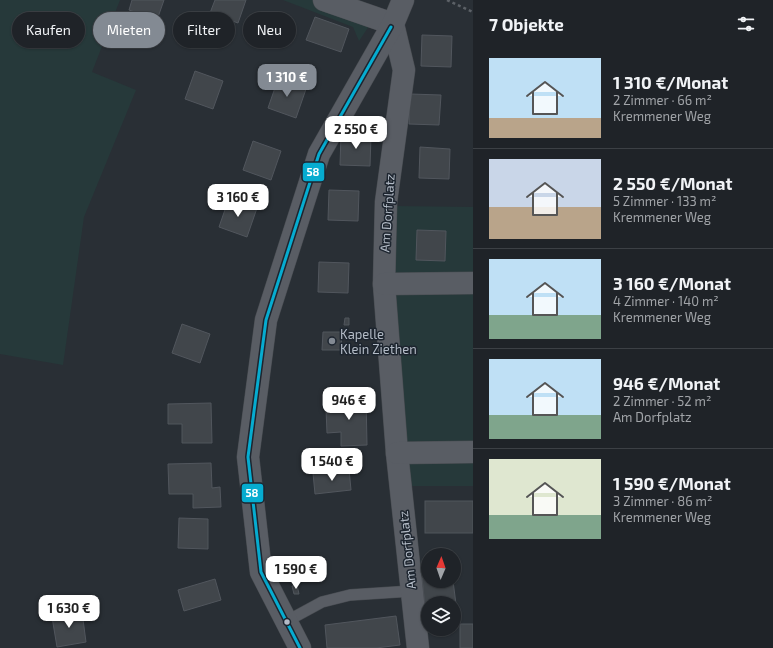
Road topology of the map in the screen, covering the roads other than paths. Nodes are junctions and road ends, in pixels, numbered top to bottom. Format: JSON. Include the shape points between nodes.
{"nodes":[{"id":1,"x":324,"y":0,"type":"edge"},
{"id":2,"x":403,"y":0,"type":"edge"},
{"id":3,"x":393,"y":24,"type":"junction"},
{"id":4,"x":473,"y":283,"type":"edge"},
{"id":5,"x":384,"y":284,"type":"junction"},
{"id":6,"x":473,"y":452,"type":"edge"},
{"id":7,"x":397,"y":453,"type":"junction"},
{"id":8,"x":412,"y":591,"type":"junction"},
{"id":9,"x":286,"y":621,"type":"junction"},
{"id":10,"x":298,"y":648,"type":"edge"},
{"id":11,"x":418,"y":648,"type":"edge"}],
"edges":[{"from":1,"to":3,"type":"street"},
{"from":2,"to":3,"type":"street"},
{"from":3,"to":5,"type":"street","name":"Am Dorfplatz","via":[[404,70],[386,202]]},
{"from":3,"to":9,"type":"street","via":[[320,154],[266,320],[248,456],[261,572]]},
{"from":4,"to":5,"type":"street"},
{"from":5,"to":7,"type":"street","name":"Am Dorfplatz"},
{"from":6,"to":7,"type":"street"},
{"from":7,"to":8,"type":"street","name":"Am Dorfplatz"},
{"from":8,"to":9,"type":"lane","via":[[350,595],[322,602]]},
{"from":8,"to":11,"type":"street","name":"Am Dorfplatz"},
{"from":9,"to":10,"type":"street"}]}
